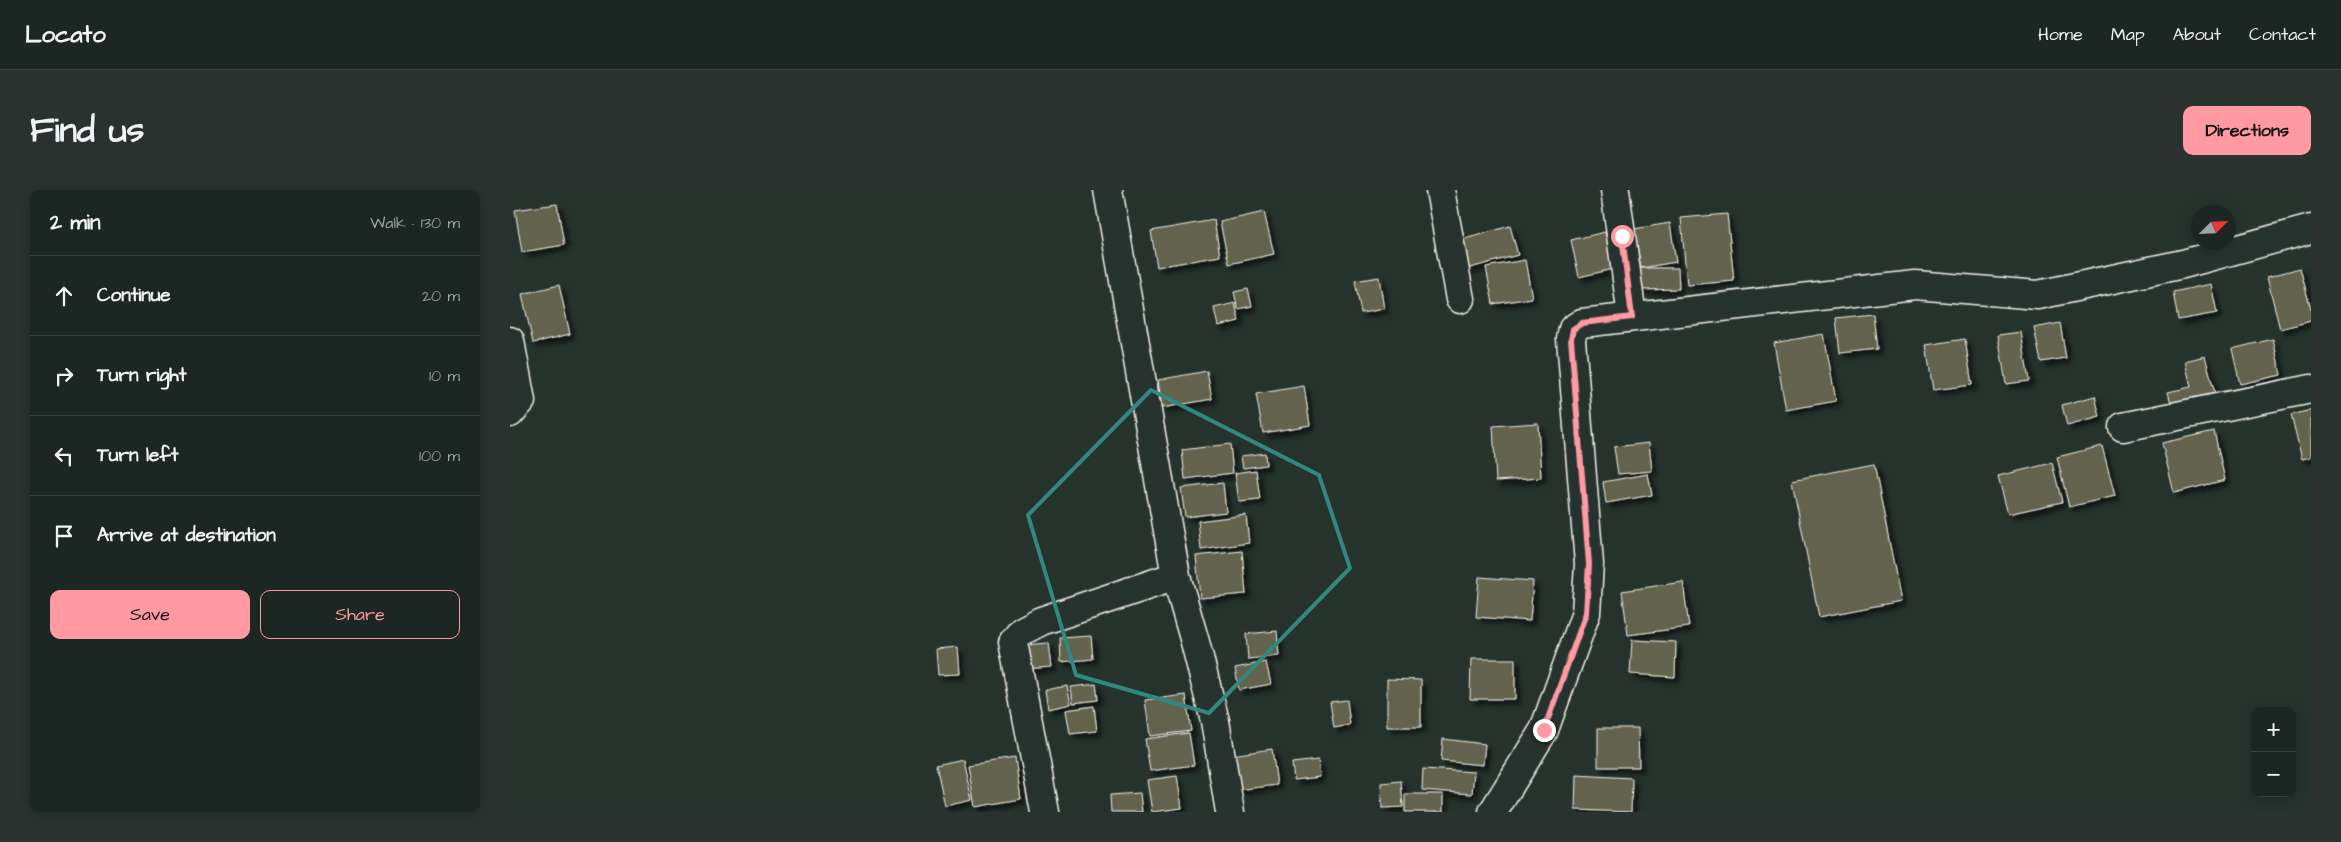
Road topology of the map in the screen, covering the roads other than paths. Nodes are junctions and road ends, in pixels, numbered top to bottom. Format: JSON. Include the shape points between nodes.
{"nodes":[{"id":1,"x":1108,"y":190,"type":"edge"},
{"id":2,"x":1440,"y":190,"type":"edge"},
{"id":3,"x":1615,"y":190,"type":"edge"},
{"id":4,"x":2311,"y":230,"type":"edge"},
{"id":5,"x":1460,"y":299,"type":"dead end"},
{"id":6,"x":1632,"y":317,"type":"junction"},
{"id":7,"x":510,"y":341,"type":"edge"},
{"id":8,"x":2311,"y":389,"type":"edge"},
{"id":9,"x":510,"y":413,"type":"edge"},
{"id":10,"x":2123,"y":427,"type":"dead end"},
{"id":11,"x":1176,"y":576,"type":"junction"},
{"id":12,"x":1045,"y":812,"type":"edge"},
{"id":13,"x":1230,"y":812,"type":"edge"},
{"id":14,"x":1492,"y":812,"type":"edge"}],
"edges":[{"from":1,"to":11,"type":"street"},
{"from":2,"to":5,"type":"street"},
{"from":3,"to":6,"type":"street"},
{"from":4,"to":6,"type":"street","via":[[2183,264],[2038,295],[1915,284]]},
{"from":6,"to":14,"type":"street","via":[[1582,323],[1573,329],[1571,339],[1589,564],[1586,613],[1544,730]]},
{"from":7,"to":9,"type":"street","via":[[520,401]]},
{"from":8,"to":10,"type":"street"},
{"from":11,"to":12,"type":"street","via":[[1041,620],[1022,631],[1013,642]]},
{"from":11,"to":13,"type":"street","via":[[1208,689]]}]}
